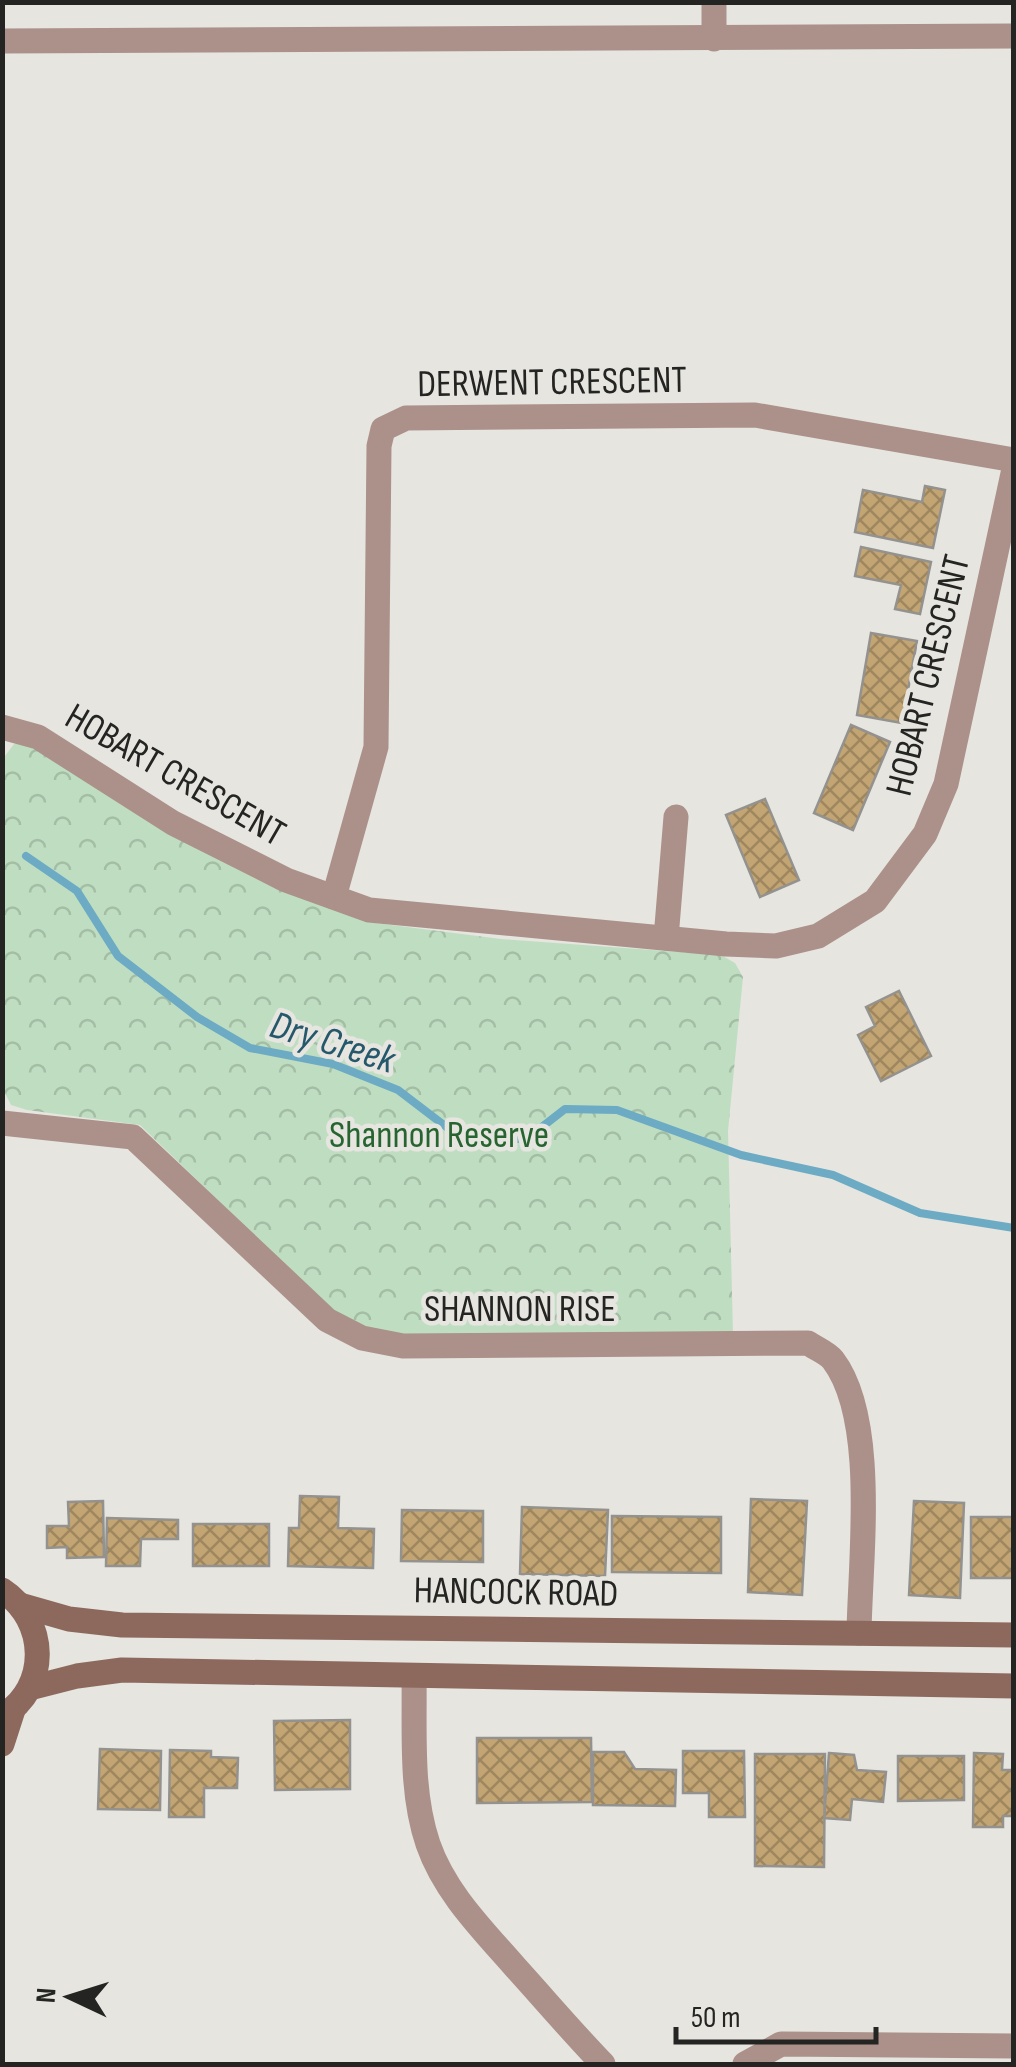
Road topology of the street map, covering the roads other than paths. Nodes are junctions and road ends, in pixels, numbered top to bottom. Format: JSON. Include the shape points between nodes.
{"nodes":[{"id":1,"x":714,"y":2,"type":"edge"},
{"id":2,"x":1014,"y":36,"type":"edge"},
{"id":3,"x":714,"y":39,"type":"junction"},
{"id":4,"x":2,"y":41,"type":"edge"},
{"id":5,"x":1014,"y":460,"type":"edge"},
{"id":6,"x":1014,"y":470,"type":"edge"},
{"id":7,"x":2,"y":727,"type":"edge"},
{"id":8,"x":676,"y":817,"type":"dead end"},
{"id":9,"x":334,"y":897,"type":"junction"},
{"id":10,"x":666,"y":938,"type":"junction"},
{"id":11,"x":2,"y":1123,"type":"edge"},
{"id":12,"x":8,"y":1591,"type":"edge"},
{"id":13,"x":859,"y":1633,"type":"junction"},
{"id":14,"x":1014,"y":1635,"type":"edge"},
{"id":15,"x":414,"y":1677,"type":"junction"},
{"id":16,"x":1014,"y":1686,"type":"edge"},
{"id":17,"x":30,"y":1688,"type":"junction"},
{"id":18,"x":8,"y":1713,"type":"edge"},
{"id":19,"x":2,"y":1744,"type":"edge"},
{"id":20,"x":1014,"y":2046,"type":"edge"},
{"id":21,"x":603,"y":2064,"type":"edge"},
{"id":22,"x":745,"y":2064,"type":"edge"}],
"edges":[{"from":1,"to":3,"type":"street"},
{"from":2,"to":3,"type":"street"},
{"from":3,"to":4,"type":"street"},
{"from":5,"to":9,"type":"street","name":"DERWENT CRESCENT","via":[[755,415],[406,418],[383,429],[376,747]]},
{"from":6,"to":10,"type":"street","name":"HOBART CRESCENT","via":[[946,784],[925,834],[875,901],[818,936],[776,946]]},
{"from":7,"to":9,"type":"street","name":"HOBART CRESCENT","via":[[38,737],[189,832]]},
{"from":8,"to":10,"type":"street"},
{"from":9,"to":10,"type":"street","name":"HOBART CRESCENT","via":[[369,910]]},
{"from":11,"to":13,"type":"street","name":"SHANNON RISE","via":[[133,1138],[327,1320],[362,1338],[403,1346],[808,1343],[832,1358],[857,1412]]},
{"from":12,"to":13,"type":"main road","name":"HANCOCK ROAD","via":[[69,1619],[122,1624]]},
{"from":12,"to":17,"type":"main road","via":[[38,1645]]},
{"from":13,"to":14,"type":"main road","name":"HANCOCK ROAD"},
{"from":15,"to":16,"type":"main road"},
{"from":15,"to":17,"type":"main road","via":[[122,1670]]},
{"from":15,"to":21,"type":"street","via":[[419,1804],[441,1874]]},
{"from":17,"to":18,"type":"main road"},
{"from":18,"to":19,"type":"main road"},
{"from":20,"to":22,"type":"street","via":[[781,2044]]}]}
